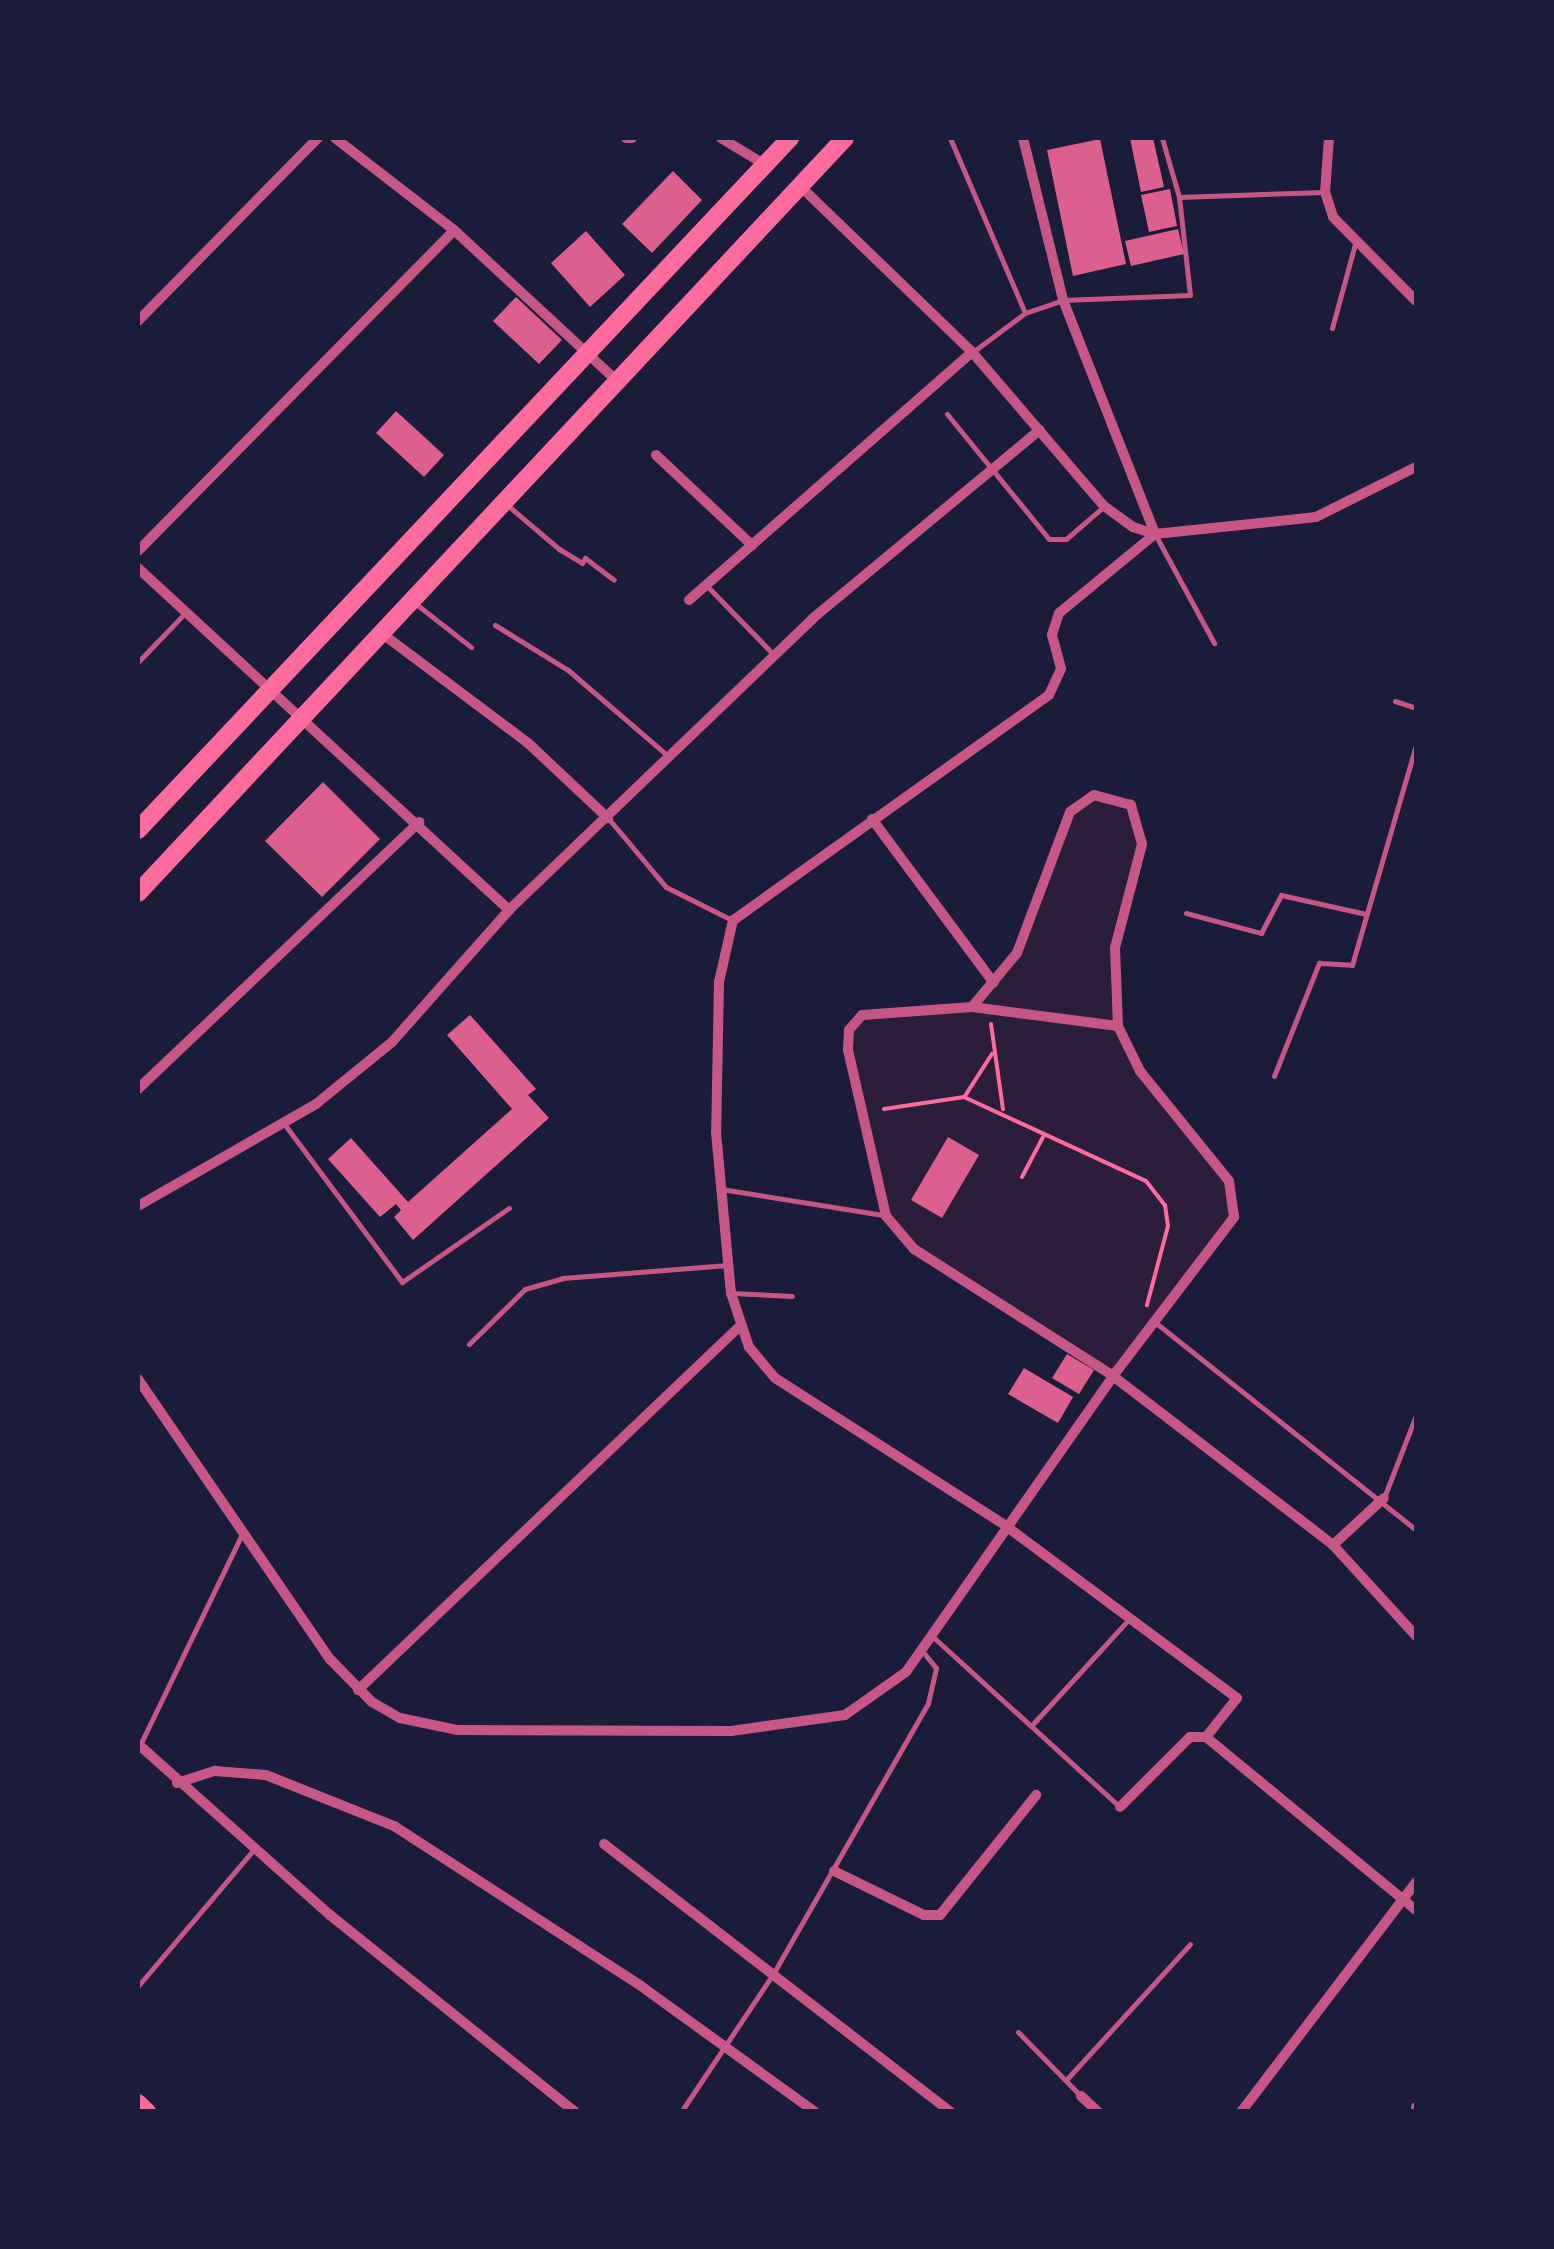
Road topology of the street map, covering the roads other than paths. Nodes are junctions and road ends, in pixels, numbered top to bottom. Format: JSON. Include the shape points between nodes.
{"nodes":[{"id":1,"x":318,"y":138,"type":"edge"},
{"id":2,"x":336,"y":138,"type":"edge"},
{"id":3,"x":721,"y":138,"type":"edge"},
{"id":4,"x":790,"y":138,"type":"edge"},
{"id":5,"x":845,"y":138,"type":"edge"},
{"id":6,"x":950,"y":138,"type":"edge"},
{"id":7,"x":1023,"y":138,"type":"edge"},
{"id":8,"x":1162,"y":138,"type":"edge"},
{"id":9,"x":1329,"y":138,"type":"edge"},
{"id":10,"x":764,"y":164,"type":"junction"},
{"id":11,"x":800,"y":185,"type":"junction"},
{"id":12,"x":1325,"y":192,"type":"junction"},
{"id":13,"x":1179,"y":197,"type":"junction"},
{"id":14,"x":454,"y":230,"type":"junction"},
{"id":15,"x":1356,"y":241,"type":"junction"},
{"id":16,"x":1062,"y":300,"type":"junction"},
{"id":17,"x":1416,"y":300,"type":"edge"},
{"id":18,"x":1025,"y":313,"type":"junction"},
{"id":19,"x":138,"y":321,"type":"edge"},
{"id":20,"x":1332,"y":328,"type":"dead end"},
{"id":21,"x":586,"y":352,"type":"junction"},
{"id":22,"x":972,"y":352,"type":"junction"},
{"id":23,"x":616,"y":380,"type":"junction"},
{"id":24,"x":947,"y":414,"type":"dead end"},
{"id":25,"x":1040,"y":430,"type":"junction"},
{"id":26,"x":656,"y":455,"type":"dead end"},
{"id":27,"x":1416,"y":467,"type":"edge"},
{"id":28,"x":992,"y":470,"type":"junction"},
{"id":29,"x":504,"y":502,"type":"junction"},
{"id":30,"x":1104,"y":506,"type":"junction"},
{"id":31,"x":1155,"y":534,"type":"junction"},
{"id":32,"x":752,"y":545,"type":"junction"},
{"id":33,"x":138,"y":551,"type":"edge"},
{"id":34,"x":138,"y":568,"type":"edge"},
{"id":35,"x":614,"y":580,"type":"dead end"},
{"id":36,"x":706,"y":585,"type":"junction"},
{"id":37,"x":689,"y":600,"type":"dead end"},
{"id":38,"x":414,"y":602,"type":"junction"},
{"id":39,"x":185,"y":612,"type":"junction"},
{"id":40,"x":495,"y":625,"type":"dead end"},
{"id":41,"x":384,"y":635,"type":"junction"},
{"id":42,"x":1214,"y":643,"type":"dead end"},
{"id":43,"x":471,"y":647,"type":"dead end"},
{"id":44,"x":774,"y":655,"type":"junction"},
{"id":45,"x":138,"y":662,"type":"edge"},
{"id":46,"x":272,"y":693,"type":"junction"},
{"id":47,"x":1394,"y":700,"type":"dead end"},
{"id":48,"x":1416,"y":708,"type":"edge"},
{"id":49,"x":304,"y":722,"type":"junction"},
{"id":50,"x":1416,"y":744,"type":"edge"},
{"id":51,"x":672,"y":759,"type":"junction"},
{"id":52,"x":608,"y":818,"type":"junction"},
{"id":53,"x":872,"y":819,"type":"junction"},
{"id":54,"x":419,"y":822,"type":"junction"},
{"id":55,"x":138,"y":830,"type":"edge"},
{"id":56,"x":138,"y":892,"type":"edge"},
{"id":57,"x":510,"y":910,"type":"junction"},
{"id":58,"x":1186,"y":913,"type":"dead end"},
{"id":59,"x":1366,"y":914,"type":"junction"},
{"id":60,"x":733,"y":920,"type":"junction"},
{"id":61,"x":994,"y":982,"type":"junction"},
{"id":62,"x":972,"y":1007,"type":"junction"},
{"id":63,"x":1118,"y":1026,"type":"junction"},
{"id":64,"x":1274,"y":1076,"type":"dead end"},
{"id":65,"x":138,"y":1089,"type":"edge"},
{"id":66,"x":283,"y":1123,"type":"junction"},
{"id":67,"x":719,"y":1189,"type":"junction"},
{"id":68,"x":138,"y":1206,"type":"edge"},
{"id":69,"x":510,"y":1208,"type":"dead end"},
{"id":70,"x":886,"y":1216,"type":"junction"},
{"id":71,"x":726,"y":1265,"type":"junction"},
{"id":72,"x":731,"y":1293,"type":"junction"},
{"id":73,"x":792,"y":1296,"type":"dead end"},
{"id":74,"x":1149,"y":1317,"type":"junction"},
{"id":75,"x":740,"y":1326,"type":"junction"},
{"id":76,"x":469,"y":1344,"type":"dead end"},
{"id":77,"x":1114,"y":1376,"type":"junction"},
{"id":78,"x":138,"y":1379,"type":"edge"},
{"id":79,"x":1416,"y":1415,"type":"edge"},
{"id":80,"x":1416,"y":1426,"type":"edge"},
{"id":81,"x":1384,"y":1498,"type":"junction"},
{"id":82,"x":1006,"y":1526,"type":"junction"},
{"id":83,"x":1416,"y":1530,"type":"edge"},
{"id":84,"x":241,"y":1536,"type":"junction"},
{"id":85,"x":1333,"y":1545,"type":"junction"},
{"id":86,"x":1130,"y":1618,"type":"junction"},
{"id":87,"x":932,"y":1636,"type":"junction"},
{"id":88,"x":1416,"y":1636,"type":"edge"},
{"id":89,"x":922,"y":1651,"type":"junction"},
{"id":90,"x":358,"y":1690,"type":"junction"},
{"id":91,"x":1031,"y":1726,"type":"junction"},
{"id":92,"x":1206,"y":1736,"type":"junction"},
{"id":93,"x":138,"y":1745,"type":"edge"},
{"id":94,"x":177,"y":1783,"type":"junction"},
{"id":95,"x":1036,"y":1795,"type":"dead end"},
{"id":96,"x":1120,"y":1807,"type":"joint"},
{"id":97,"x":604,"y":1844,"type":"dead end"},
{"id":98,"x":254,"y":1849,"type":"junction"},
{"id":99,"x":834,"y":1871,"type":"junction"},
{"id":100,"x":1416,"y":1882,"type":"edge"},
{"id":101,"x":1400,"y":1902,"type":"junction"},
{"id":102,"x":1416,"y":1910,"type":"edge"},
{"id":103,"x":1190,"y":1944,"type":"dead end"},
{"id":104,"x":773,"y":1974,"type":"junction"},
{"id":105,"x":138,"y":1986,"type":"edge"},
{"id":106,"x":1018,"y":2032,"type":"dead end"},
{"id":107,"x":725,"y":2047,"type":"junction"},
{"id":108,"x":1066,"y":2080,"type":"junction"},
{"id":109,"x":1080,"y":2096,"type":"joint"},
{"id":110,"x":138,"y":2103,"type":"edge"},
{"id":111,"x":147,"y":2112,"type":"edge"},
{"id":112,"x":575,"y":2112,"type":"edge"},
{"id":113,"x":681,"y":2112,"type":"edge"},
{"id":114,"x":814,"y":2112,"type":"edge"},
{"id":115,"x":951,"y":2112,"type":"edge"},
{"id":116,"x":1098,"y":2112,"type":"edge"},
{"id":117,"x":1242,"y":2112,"type":"edge"}],
"edges":[{"from":1,"to":19,"type":"street"},
{"from":2,"to":14,"type":"street"},
{"from":3,"to":10,"type":"street"},
{"from":4,"to":10,"type":"main road"},
{"from":5,"to":11,"type":"main road"},
{"from":6,"to":18,"type":"lane"},
{"from":7,"to":16,"type":"street"},
{"from":8,"to":13,"type":"lane"},
{"from":9,"to":12,"type":"street"},
{"from":10,"to":21,"type":"main road"},
{"from":11,"to":22,"type":"street"},
{"from":11,"to":23,"type":"main road"},
{"from":12,"to":13,"type":"lane"},
{"from":12,"to":15,"type":"street","via":[[1333,217]]},
{"from":13,"to":16,"type":"lane","via":[[1190,295]]},
{"from":14,"to":21,"type":"street"},
{"from":14,"to":33,"type":"street"},
{"from":15,"to":17,"type":"street"},
{"from":15,"to":20,"type":"lane"},
{"from":16,"to":18,"type":"lane"},
{"from":16,"to":31,"type":"street"},
{"from":18,"to":22,"type":"lane"},
{"from":21,"to":23,"type":"street"},
{"from":21,"to":46,"type":"main road"},
{"from":22,"to":25,"type":"street"},
{"from":22,"to":32,"type":"street"},
{"from":23,"to":29,"type":"main road"},
{"from":24,"to":28,"type":"lane"},
{"from":25,"to":28,"type":"street"},
{"from":25,"to":30,"type":"street"},
{"from":26,"to":32,"type":"street"},
{"from":27,"to":31,"type":"street","via":[[1316,517]]},
{"from":28,"to":30,"type":"lane","via":[[1057,542]]},
{"from":28,"to":44,"type":"street"},
{"from":29,"to":35,"type":"lane","via":[[559,549]]},
{"from":29,"to":38,"type":"main road"},
{"from":30,"to":31,"type":"street","via":[[1124,523]]},
{"from":31,"to":42,"type":"lane"},
{"from":31,"to":53,"type":"street","via":[[1059,614],[1052,636],[1061,670],[1049,695]]},
{"from":32,"to":36,"type":"street"},
{"from":34,"to":39,"type":"street"},
{"from":36,"to":37,"type":"street"},
{"from":36,"to":44,"type":"lane"},
{"from":38,"to":41,"type":"main road"},
{"from":38,"to":43,"type":"lane"},
{"from":39,"to":45,"type":"lane"},
{"from":39,"to":46,"type":"street"},
{"from":40,"to":51,"type":"lane","via":[[568,670]]},
{"from":41,"to":49,"type":"main road"},
{"from":41,"to":52,"type":"street","via":[[528,743]]},
{"from":44,"to":51,"type":"street"},
{"from":46,"to":49,"type":"street"},
{"from":46,"to":55,"type":"main road"},
{"from":47,"to":48,"type":"lane"},
{"from":49,"to":54,"type":"street"},
{"from":49,"to":56,"type":"main road"},
{"from":50,"to":59,"type":"lane"},
{"from":51,"to":52,"type":"street"},
{"from":52,"to":57,"type":"street"},
{"from":52,"to":60,"type":"lane","via":[[666,887]]},
{"from":53,"to":60,"type":"street"},
{"from":53,"to":61,"type":"street"},
{"from":54,"to":57,"type":"street"},
{"from":54,"to":65,"type":"street"},
{"from":57,"to":66,"type":"street","via":[[392,1042]]},
{"from":58,"to":59,"type":"lane","via":[[1261,933],[1281,894]]},
{"from":59,"to":64,"type":"lane","via":[[1351,967],[1318,966]]},
{"from":60,"to":67,"type":"street","via":[[719,982]]},
{"from":61,"to":62,"type":"street"},
{"from":61,"to":63,"type":"street","via":[[1026,934],[1070,812],[1094,795],[1122,799],[1138,814],[1142,830],[1114,964]]},
{"from":62,"to":63,"type":"street"},
{"from":62,"to":70,"type":"street","via":[[875,1011],[849,1030]]},
{"from":63,"to":74,"type":"street","via":[[1140,1071],[1229,1181],[1236,1206],[1230,1226]]},
{"from":66,"to":68,"type":"street"},
{"from":66,"to":69,"type":"lane","via":[[402,1282]]},
{"from":67,"to":70,"type":"lane"},
{"from":67,"to":71,"type":"street"},
{"from":70,"to":77,"type":"street","via":[[914,1249]]},
{"from":71,"to":72,"type":"street"},
{"from":71,"to":76,"type":"lane","via":[[563,1278],[525,1289]]},
{"from":72,"to":73,"type":"lane"},
{"from":72,"to":75,"type":"street"},
{"from":74,"to":77,"type":"street"},
{"from":74,"to":81,"type":"lane"},
{"from":75,"to":82,"type":"street","via":[[756,1358],[776,1378]]},
{"from":75,"to":90,"type":"street"},
{"from":77,"to":82,"type":"street"},
{"from":77,"to":85,"type":"street"},
{"from":78,"to":84,"type":"street"},
{"from":79,"to":80,"type":"lane"},
{"from":80,"to":81,"type":"lane"},
{"from":81,"to":83,"type":"lane"},
{"from":81,"to":85,"type":"street"},
{"from":82,"to":86,"type":"street"},
{"from":82,"to":87,"type":"street"},
{"from":84,"to":90,"type":"street"},
{"from":84,"to":93,"type":"lane"},
{"from":85,"to":88,"type":"street"},
{"from":86,"to":91,"type":"lane"},
{"from":86,"to":92,"type":"street","via":[[1236,1698]]},
{"from":87,"to":89,"type":"street"},
{"from":87,"to":91,"type":"lane"},
{"from":89,"to":90,"type":"street","via":[[867,1705],[776,1730],[436,1728],[400,1718]]},
{"from":89,"to":99,"type":"lane","via":[[936,1668],[933,1692]]},
{"from":91,"to":96,"type":"lane"},
{"from":92,"to":96,"type":"street","via":[[1190,1737]]},
{"from":92,"to":101,"type":"street"},
{"from":93,"to":94,"type":"street"},
{"from":94,"to":98,"type":"street"},
{"from":94,"to":107,"type":"street","via":[[236,1769],[337,1798],[448,1858]]},
{"from":95,"to":99,"type":"street","via":[[940,1916],[924,1915]]},
{"from":97,"to":104,"type":"street"},
{"from":98,"to":105,"type":"lane"},
{"from":98,"to":112,"type":"street"},
{"from":99,"to":104,"type":"lane"},
{"from":100,"to":101,"type":"street"},
{"from":101,"to":102,"type":"street"},
{"from":101,"to":117,"type":"street"},
{"from":103,"to":108,"type":"lane"},
{"from":104,"to":107,"type":"lane"},
{"from":104,"to":115,"type":"street"},
{"from":106,"to":108,"type":"lane"},
{"from":107,"to":113,"type":"lane"},
{"from":107,"to":114,"type":"street"},
{"from":108,"to":109,"type":"lane"},
{"from":109,"to":116,"type":"street"},
{"from":110,"to":111,"type":"main road"}]}
